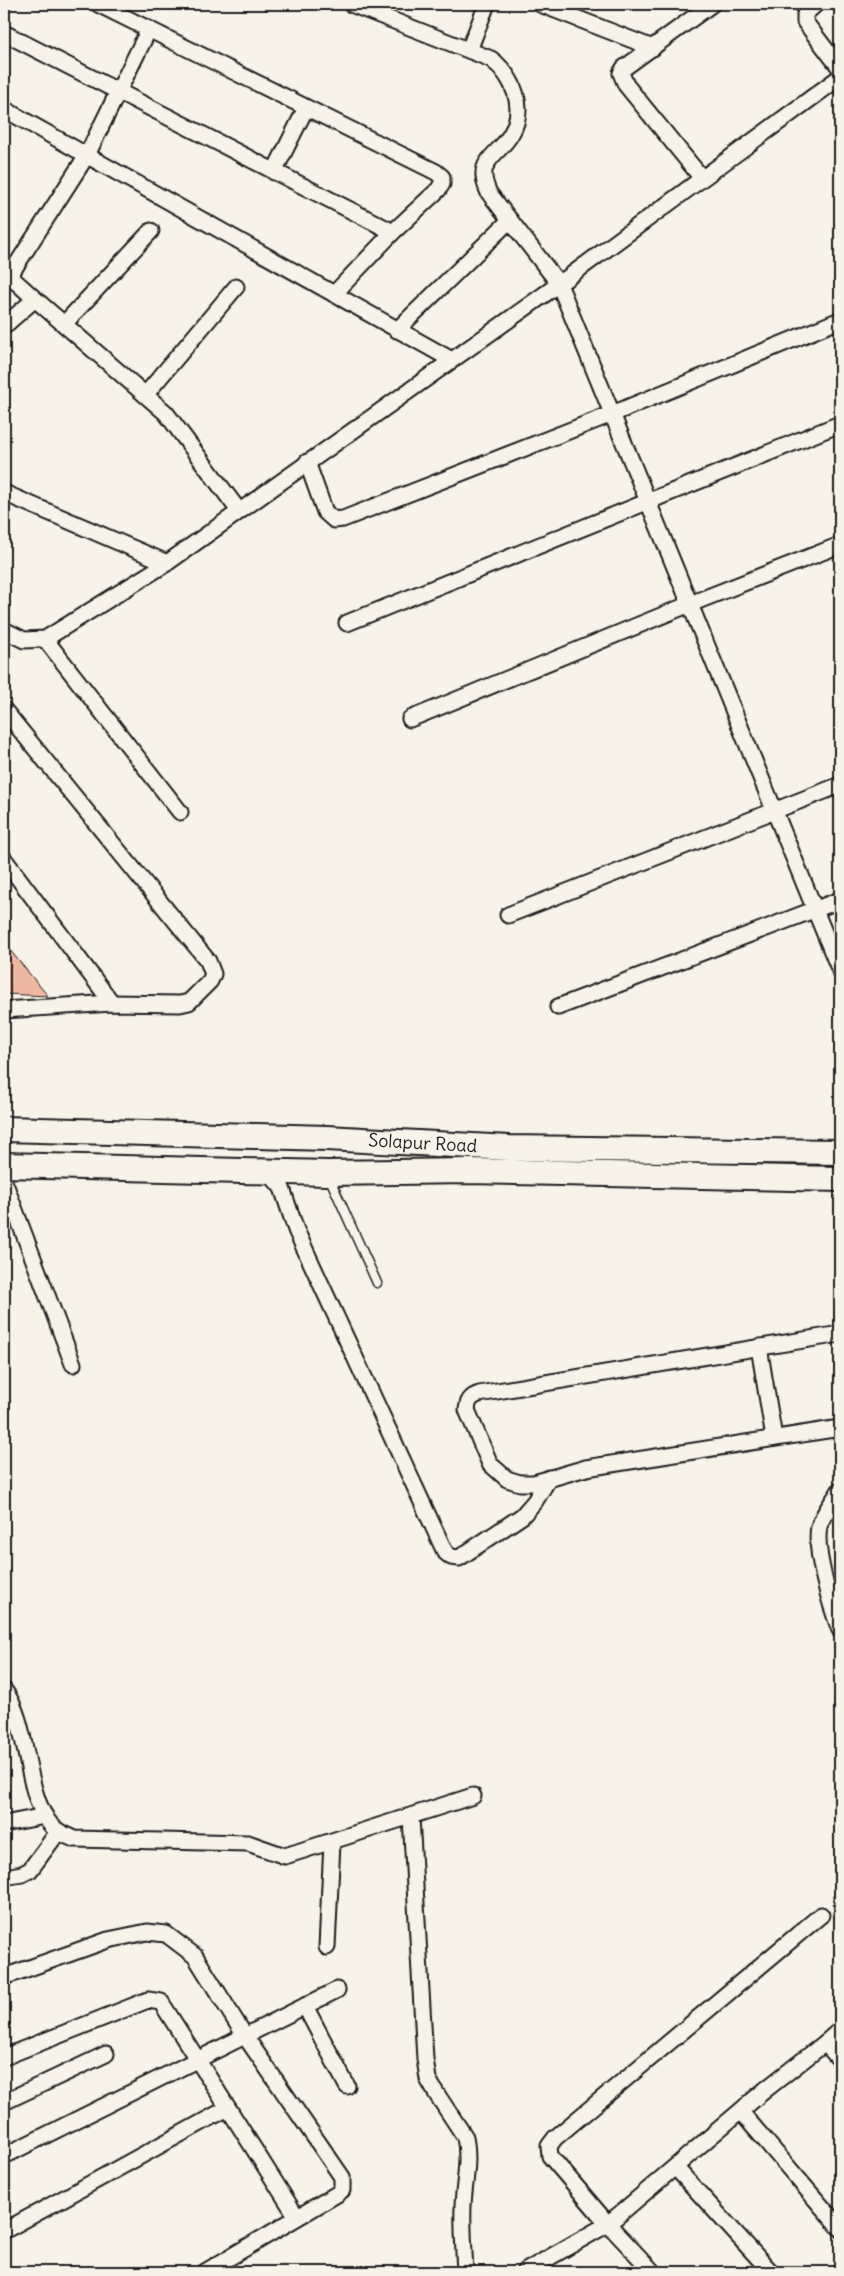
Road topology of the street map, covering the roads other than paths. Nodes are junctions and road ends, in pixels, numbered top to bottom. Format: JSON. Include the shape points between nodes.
{"nodes":[{"id":1,"x":98,"y":4,"type":"edge"},
{"id":2,"x":351,"y":4,"type":"edge"},
{"id":3,"x":487,"y":4,"type":"edge"},
{"id":4,"x":540,"y":4,"type":"edge"},
{"id":5,"x":712,"y":4,"type":"edge"},
{"id":6,"x":816,"y":4,"type":"edge"},
{"id":7,"x":114,"y":8,"type":"edge"},
{"id":8,"x":149,"y":29,"type":"junction"},
{"id":9,"x":4,"y":33,"type":"edge"},
{"id":10,"x":653,"y":48,"type":"junction"},
{"id":11,"x":469,"y":50,"type":"junction"},
{"id":12,"x":840,"y":68,"type":"edge"},
{"id":13,"x":840,"y":77,"type":"edge"},
{"id":14,"x":118,"y":92,"type":"junction"},
{"id":15,"x":306,"y":108,"type":"junction"},
{"id":16,"x":4,"y":109,"type":"edge"},
{"id":17,"x":87,"y":155,"type":"junction"},
{"id":18,"x":274,"y":172,"type":"junction"},
{"id":19,"x":701,"y":177,"type":"junction"},
{"id":20,"x":510,"y":220,"type":"junction"},
{"id":21,"x":151,"y":231,"type":"dead end"},
{"id":22,"x":393,"y":232,"type":"junction"},
{"id":23,"x":7,"y":273,"type":"edge"},
{"id":24,"x":559,"y":284,"type":"junction"},
{"id":25,"x":236,"y":287,"type":"dead end"},
{"id":26,"x":334,"y":294,"type":"junction"},
{"id":27,"x":35,"y":299,"type":"junction"},
{"id":28,"x":840,"y":320,"type":"edge"},
{"id":29,"x":64,"y":324,"type":"junction"},
{"id":30,"x":4,"y":326,"type":"edge"},
{"id":31,"x":397,"y":330,"type":"junction"},
{"id":32,"x":450,"y":359,"type":"junction"},
{"id":33,"x":146,"y":394,"type":"junction"},
{"id":34,"x":612,"y":414,"type":"junction"},
{"id":35,"x":840,"y":424,"type":"edge"},
{"id":36,"x":307,"y":462,"type":"junction"},
{"id":37,"x":4,"y":493,"type":"edge"},
{"id":38,"x":648,"y":500,"type":"junction"},
{"id":39,"x":239,"y":511,"type":"junction"},
{"id":40,"x":840,"y":545,"type":"edge"},
{"id":41,"x":167,"y":563,"type":"junction"},
{"id":42,"x":690,"y":604,"type":"junction"},
{"id":43,"x":347,"y":623,"type":"dead end"},
{"id":44,"x":4,"y":630,"type":"edge"},
{"id":45,"x":45,"y":638,"type":"junction"},
{"id":46,"x":4,"y":710,"type":"edge"},
{"id":47,"x":410,"y":719,"type":"dead end"},
{"id":48,"x":840,"y":785,"type":"edge"},
{"id":49,"x":180,"y":812,"type":"dead end"},
{"id":50,"x":774,"y":812,"type":"junction"},
{"id":51,"x":4,"y":858,"type":"edge"},
{"id":52,"x":840,"y":900,"type":"edge"},
{"id":53,"x":815,"y":909,"type":"junction"},
{"id":54,"x":508,"y":914,"type":"dead end"},
{"id":55,"x":840,"y":971,"type":"edge"},
{"id":56,"x":112,"y":1003,"type":"junction"},
{"id":57,"x":558,"y":1007,"type":"dead end"},
{"id":58,"x":4,"y":1010,"type":"edge"},
{"id":59,"x":4,"y":1129,"type":"edge"},
{"id":60,"x":840,"y":1152,"type":"edge"},
{"id":61,"x":4,"y":1165,"type":"edge"},
{"id":62,"x":268,"y":1171,"type":"junction"},
{"id":63,"x":327,"y":1173,"type":"junction"},
{"id":64,"x":840,"y":1180,"type":"edge"},
{"id":65,"x":4,"y":1181,"type":"edge"},
{"id":66,"x":377,"y":1283,"type":"dead end"},
{"id":67,"x":840,"y":1334,"type":"edge"},
{"id":68,"x":759,"y":1347,"type":"junction"},
{"id":69,"x":73,"y":1364,"type":"dead end"},
{"id":70,"x":840,"y":1428,"type":"edge"},
{"id":71,"x":774,"y":1438,"type":"junction"},
{"id":72,"x":562,"y":1475,"type":"junction"},
{"id":73,"x":840,"y":1490,"type":"edge"},
{"id":74,"x":840,"y":1630,"type":"edge"},
{"id":75,"x":4,"y":1690,"type":"edge"},
{"id":76,"x":473,"y":1796,"type":"dead end"},
{"id":77,"x":45,"y":1816,"type":"junction"},
{"id":78,"x":411,"y":1817,"type":"junction"},
{"id":79,"x":4,"y":1824,"type":"edge"},
{"id":80,"x":58,"y":1832,"type":"junction"},
{"id":81,"x":332,"y":1843,"type":"junction"},
{"id":82,"x":4,"y":1877,"type":"edge"},
{"id":83,"x":821,"y":1915,"type":"dead end"},
{"id":84,"x":327,"y":1947,"type":"dead end"},
{"id":85,"x":4,"y":1977,"type":"edge"},
{"id":86,"x":337,"y":1990,"type":"dead end"},
{"id":87,"x":305,"y":2006,"type":"junction"},
{"id":88,"x":840,"y":2030,"type":"edge"},
{"id":89,"x":245,"y":2036,"type":"junction"},
{"id":90,"x":825,"y":2043,"type":"junction"},
{"id":91,"x":106,"y":2054,"type":"dead end"},
{"id":92,"x":4,"y":2057,"type":"edge"},
{"id":93,"x":198,"y":2060,"type":"junction"},
{"id":94,"x":840,"y":2060,"type":"edge"},
{"id":95,"x":347,"y":2086,"type":"dead end"},
{"id":96,"x":4,"y":2102,"type":"edge"},
{"id":97,"x":228,"y":2108,"type":"junction"},
{"id":98,"x":741,"y":2112,"type":"junction"},
{"id":99,"x":4,"y":2156,"type":"edge"},
{"id":100,"x":676,"y":2168,"type":"junction"},
{"id":101,"x":297,"y":2217,"type":"junction"},
{"id":102,"x":608,"y":2224,"type":"junction"},
{"id":103,"x":840,"y":2228,"type":"edge"},
{"id":104,"x":4,"y":2231,"type":"edge"},
{"id":105,"x":205,"y":2272,"type":"edge"},
{"id":106,"x":465,"y":2272,"type":"edge"},
{"id":107,"x":524,"y":2272,"type":"edge"},
{"id":108,"x":653,"y":2272,"type":"edge"},
{"id":109,"x":771,"y":2272,"type":"edge"}],
"edges":[{"from":1,"to":7,"type":"street"},
{"from":2,"to":11,"type":"street"},
{"from":3,"to":11,"type":"street"},
{"from":4,"to":10,"type":"street"},
{"from":5,"to":10,"type":"street"},
{"from":6,"to":12,"type":"street","via":[[805,14],[805,22]]},
{"from":7,"to":8,"type":"street"},
{"from":8,"to":14,"type":"street"},
{"from":8,"to":15,"type":"street"},
{"from":9,"to":14,"type":"street"},
{"from":10,"to":19,"type":"street","via":[[624,68],[622,80]]},
{"from":11,"to":20,"type":"street","via":[[491,59],[504,69],[517,97],[518,114],[512,134],[487,161],[484,171],[489,193]]},
{"from":13,"to":19,"type":"street"},
{"from":14,"to":17,"type":"street"},
{"from":14,"to":18,"type":"street"},
{"from":15,"to":18,"type":"street"},
{"from":15,"to":22,"type":"street","via":[[442,177],[438,190]]},
{"from":16,"to":17,"type":"street"},
{"from":17,"to":23,"type":"street"},
{"from":17,"to":26,"type":"street"},
{"from":18,"to":22,"type":"street"},
{"from":19,"to":24,"type":"street"},
{"from":20,"to":24,"type":"street"},
{"from":20,"to":31,"type":"street"},
{"from":21,"to":29,"type":"street"},
{"from":22,"to":26,"type":"street"},
{"from":23,"to":27,"type":"street"},
{"from":24,"to":32,"type":"street"},
{"from":24,"to":34,"type":"street"},
{"from":25,"to":33,"type":"street"},
{"from":26,"to":31,"type":"street"},
{"from":27,"to":29,"type":"street"},
{"from":27,"to":30,"type":"street"},
{"from":28,"to":34,"type":"street"},
{"from":29,"to":33,"type":"street"},
{"from":31,"to":32,"type":"street"},
{"from":32,"to":36,"type":"street"},
{"from":33,"to":39,"type":"street","via":[[177,426]]},
{"from":34,"to":36,"type":"street","via":[[343,519],[334,520],[325,512]]},
{"from":34,"to":38,"type":"street"},
{"from":35,"to":38,"type":"street"},
{"from":36,"to":39,"type":"street"},
{"from":37,"to":41,"type":"street"},
{"from":38,"to":42,"type":"street"},
{"from":38,"to":43,"type":"street"},
{"from":39,"to":41,"type":"street"},
{"from":40,"to":42,"type":"street"},
{"from":41,"to":45,"type":"street"},
{"from":42,"to":47,"type":"street"},
{"from":42,"to":50,"type":"street"},
{"from":44,"to":45,"type":"street","via":[[24,640]]},
{"from":45,"to":49,"type":"street"},
{"from":46,"to":56,"type":"street","via":[[212,968],[210,981],[189,1002]]},
{"from":48,"to":50,"type":"street"},
{"from":50,"to":53,"type":"street"},
{"from":50,"to":54,"type":"street"},
{"from":51,"to":56,"type":"street"},
{"from":52,"to":53,"type":"street"},
{"from":53,"to":55,"type":"street"},
{"from":53,"to":57,"type":"street"},
{"from":56,"to":58,"type":"street"},
{"from":59,"to":60,"type":"main road","name":"Solapur Road","via":[[318,1138],[509,1148]]},
{"from":61,"to":62,"type":"main road","name":"Solapur Road"},
{"from":62,"to":63,"type":"main road","name":"Solapur Road"},
{"from":62,"to":72,"type":"street","via":[[282,1188],[296,1230],[445,1552],[451,1558],[459,1558],[522,1516]]},
{"from":63,"to":64,"type":"main road","name":"Solapur Road","via":[[468,1171]]},
{"from":63,"to":66,"type":"lane"},
{"from":65,"to":69,"type":"street"},
{"from":67,"to":68,"type":"street"},
{"from":68,"to":71,"type":"street"},
{"from":68,"to":72,"type":"street","via":[[473,1396],[467,1410],[490,1464],[498,1472],[520,1483],[534,1483]]},
{"from":70,"to":71,"type":"street"},
{"from":71,"to":72,"type":"street"},
{"from":73,"to":74,"type":"street","via":[[818,1527],[818,1544]]},
{"from":75,"to":77,"type":"street","via":[[18,1723],[40,1808]]},
{"from":76,"to":78,"type":"street"},
{"from":77,"to":79,"type":"street"},
{"from":77,"to":80,"type":"street"},
{"from":78,"to":81,"type":"street"},
{"from":78,"to":106,"type":"street","via":[[424,2059],[428,2079],[466,2137],[468,2148],[463,2206]]},
{"from":80,"to":81,"type":"street","via":[[74,1839],[248,1843],[285,1856]]},
{"from":80,"to":82,"type":"street","via":[[30,1870]]},
{"from":81,"to":84,"type":"street"},
{"from":83,"to":102,"type":"street","via":[[549,2146],[550,2156]]},
{"from":85,"to":89,"type":"street","via":[[108,1940],[147,1932],[166,1934],[195,1956]]},
{"from":86,"to":87,"type":"street"},
{"from":87,"to":89,"type":"street"},
{"from":87,"to":95,"type":"street"},
{"from":88,"to":90,"type":"street"},
{"from":89,"to":93,"type":"street"},
{"from":89,"to":101,"type":"street","via":[[342,2177],[342,2190]]},
{"from":90,"to":94,"type":"street"},
{"from":90,"to":98,"type":"street"},
{"from":91,"to":96,"type":"street"},
{"from":92,"to":93,"type":"street","via":[[154,2000],[165,2006]]},
{"from":93,"to":97,"type":"street"},
{"from":93,"to":99,"type":"street"},
{"from":97,"to":101,"type":"street"},
{"from":97,"to":104,"type":"street"},
{"from":98,"to":100,"type":"street"},
{"from":98,"to":103,"type":"street"},
{"from":100,"to":102,"type":"street"},
{"from":100,"to":109,"type":"street"},
{"from":101,"to":105,"type":"street"},
{"from":102,"to":107,"type":"street"},
{"from":102,"to":108,"type":"street"}]}
